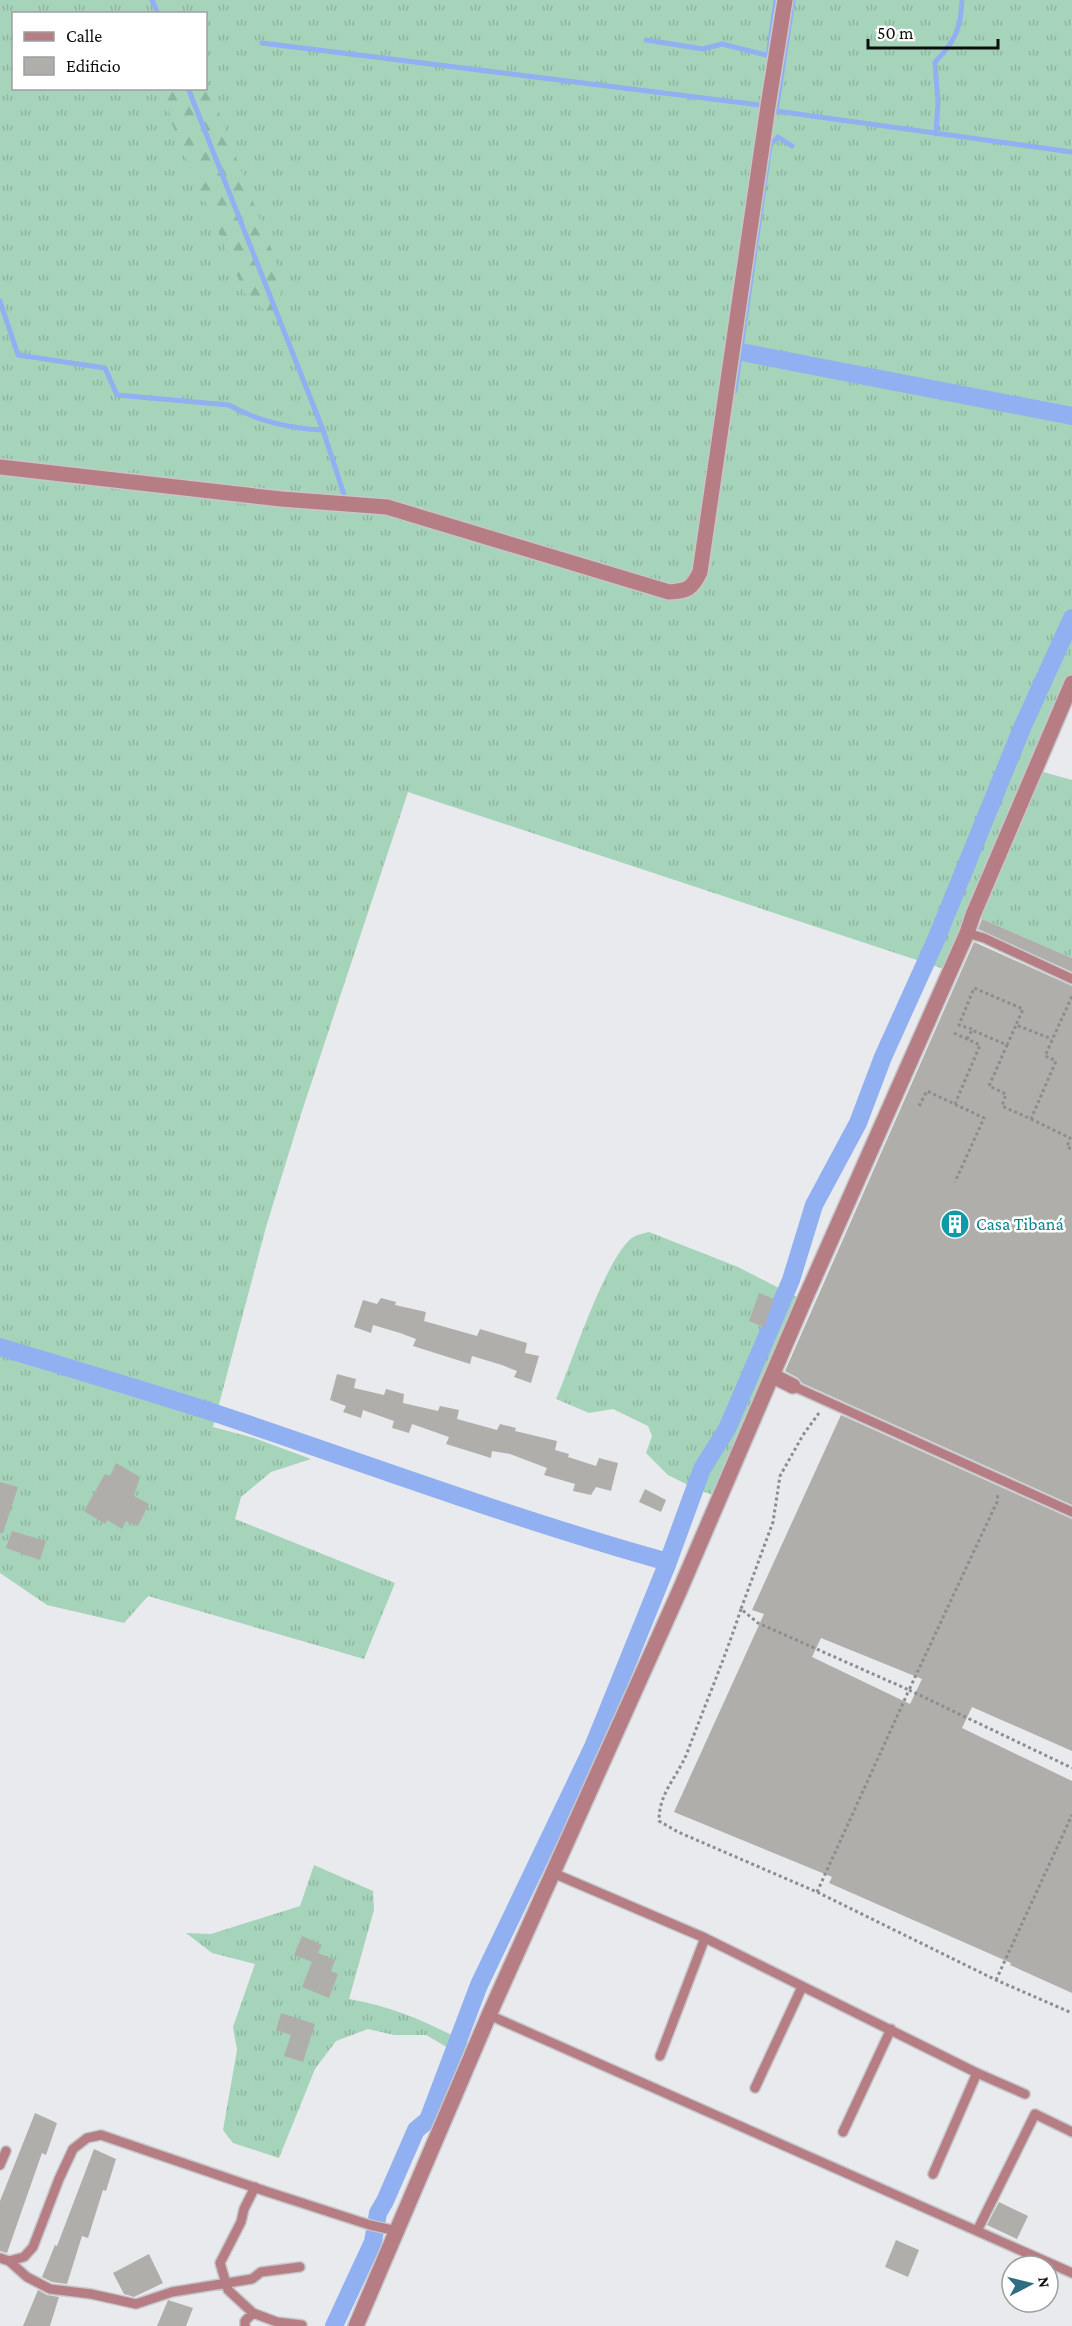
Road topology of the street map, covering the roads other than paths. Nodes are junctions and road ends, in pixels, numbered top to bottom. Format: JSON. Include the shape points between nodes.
{"nodes":[{"id":1,"x":785,"y":0,"type":"edge"},
{"id":2,"x":0,"y":467,"type":"edge"},
{"id":3,"x":1072,"y":683,"type":"edge"},
{"id":4,"x":967,"y":933,"type":"junction"},
{"id":5,"x":1072,"y":979,"type":"edge"},
{"id":6,"x":773,"y":1376,"type":"junction"},
{"id":7,"x":793,"y":1386,"type":"joint"},
{"id":8,"x":1072,"y":1512,"type":"edge"},
{"id":9,"x":553,"y":1873,"type":"junction"},
{"id":10,"x":705,"y":1938,"type":"junction"},
{"id":11,"x":802,"y":1988,"type":"junction"},
{"id":12,"x":489,"y":2015,"type":"junction"},
{"id":13,"x":891,"y":2029,"type":"junction"},
{"id":14,"x":660,"y":2056,"type":"dead end"},
{"id":15,"x":977,"y":2073,"type":"junction"},
{"id":16,"x":755,"y":2088,"type":"dead end"},
{"id":17,"x":1025,"y":2094,"type":"dead end"},
{"id":18,"x":843,"y":2132,"type":"dead end"},
{"id":19,"x":1072,"y":2132,"type":"edge"},
{"id":20,"x":6,"y":2151,"type":"dead end"},
{"id":21,"x":0,"y":2165,"type":"edge"},
{"id":22,"x":933,"y":2174,"type":"dead end"},
{"id":23,"x":255,"y":2187,"type":"junction"},
{"id":24,"x":397,"y":2231,"type":"junction"},
{"id":25,"x":977,"y":2231,"type":"junction"},
{"id":26,"x":5,"y":2260,"type":"edge"},
{"id":27,"x":300,"y":2267,"type":"dead end"},
{"id":28,"x":1072,"y":2273,"type":"edge"},
{"id":29,"x":225,"y":2282,"type":"junction"},
{"id":30,"x":254,"y":2313,"type":"junction"},
{"id":31,"x":302,"y":2325,"type":"edge"},
{"id":32,"x":245,"y":2326,"type":"edge"},
{"id":33,"x":356,"y":2326,"type":"edge"}],
"edges":[{"from":1,"to":2,"type":"street","via":[[701,564],[694,586],[669,592],[387,507]]},
{"from":3,"to":4,"type":"street"},
{"from":4,"to":5,"type":"lane"},
{"from":4,"to":6,"type":"street"},
{"from":6,"to":7,"type":"street"},
{"from":6,"to":9,"type":"street"},
{"from":7,"to":8,"type":"lane"},
{"from":9,"to":10,"type":"lane"},
{"from":9,"to":12,"type":"street"},
{"from":10,"to":11,"type":"lane"},
{"from":10,"to":14,"type":"lane"},
{"from":11,"to":13,"type":"lane"},
{"from":11,"to":16,"type":"lane"},
{"from":12,"to":24,"type":"street"},
{"from":12,"to":25,"type":"lane"},
{"from":13,"to":15,"type":"lane"},
{"from":13,"to":18,"type":"lane"},
{"from":15,"to":17,"type":"lane"},
{"from":15,"to":22,"type":"lane"},
{"from":19,"to":25,"type":"lane","via":[[1035,2114]]},
{"from":20,"to":21,"type":"lane"},
{"from":23,"to":24,"type":"lane"},
{"from":23,"to":26,"type":"lane","via":[[101,2135],[87,2138],[73,2149],[68,2159],[33,2247],[24,2257]]},
{"from":23,"to":29,"type":"lane","via":[[220,2263]]},
{"from":24,"to":33,"type":"street"},
{"from":25,"to":28,"type":"lane"},
{"from":26,"to":29,"type":"lane","via":[[50,2289],[136,2304],[172,2292]]},
{"from":27,"to":29,"type":"lane"},
{"from":29,"to":30,"type":"lane","via":[[228,2290]]},
{"from":30,"to":31,"type":"lane","via":[[277,2322]]},
{"from":30,"to":32,"type":"lane"}]}
